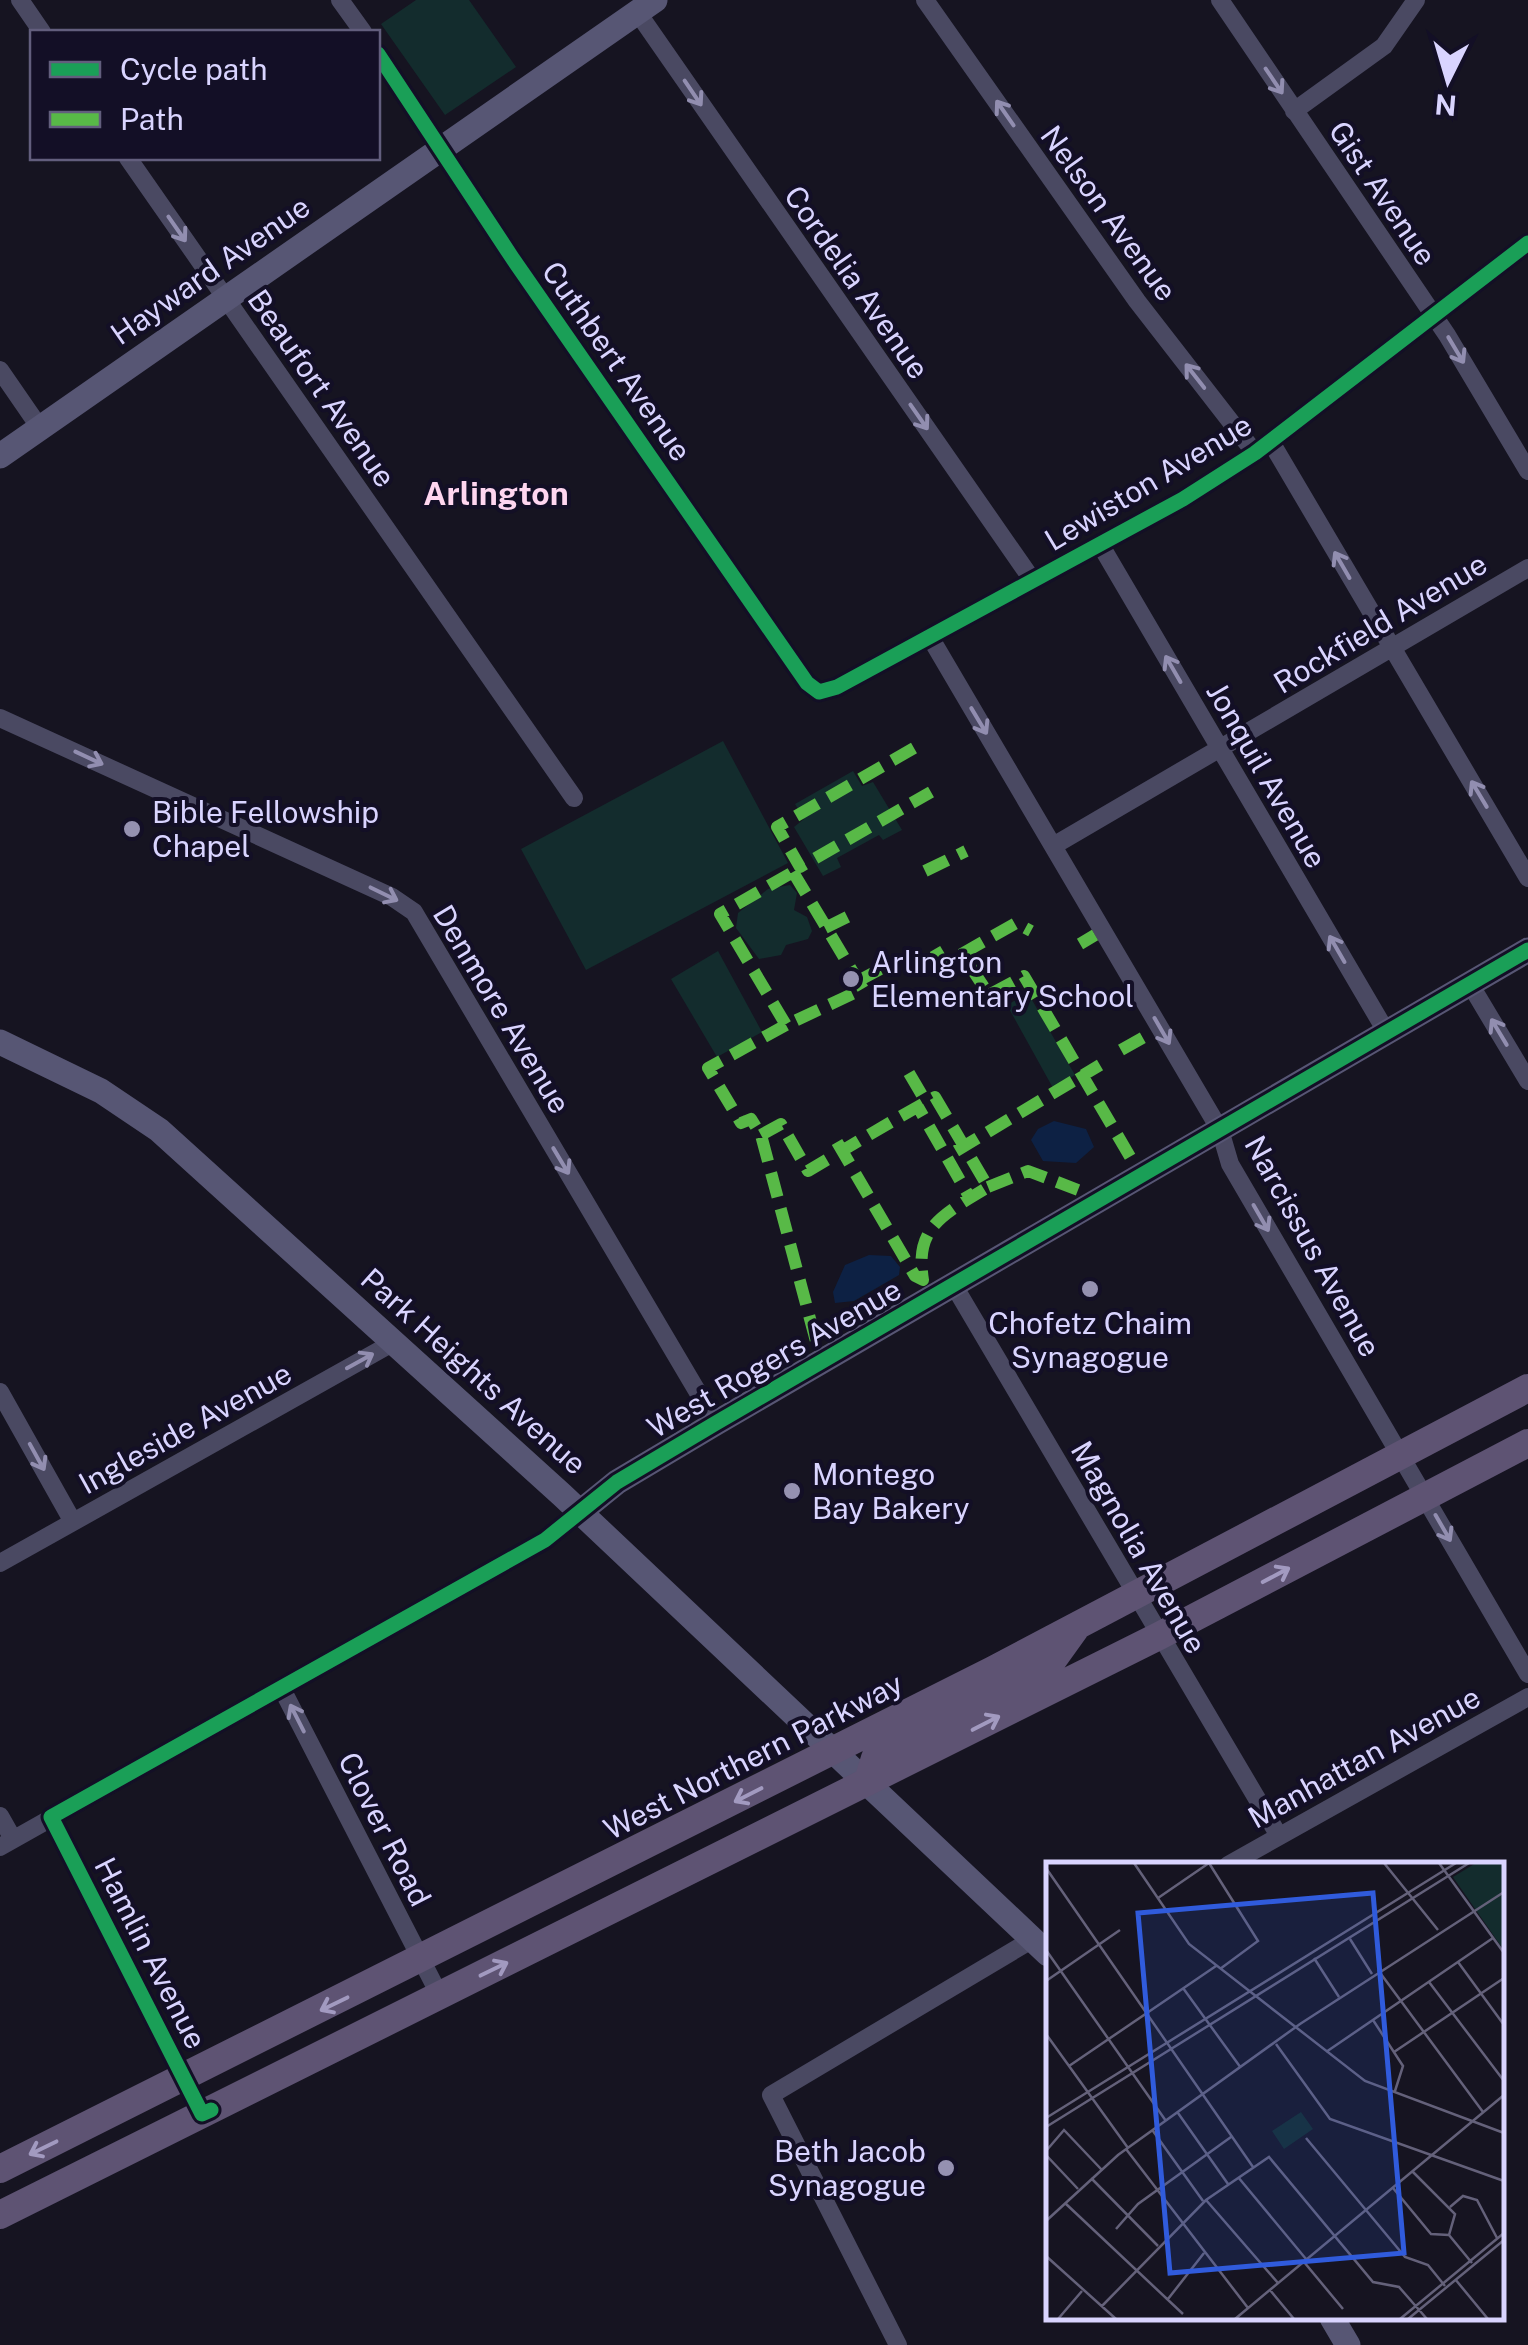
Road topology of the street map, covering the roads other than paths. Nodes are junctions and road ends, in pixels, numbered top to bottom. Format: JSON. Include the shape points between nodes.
{"nodes":[{"id":1,"x":20,"y":0,"type":"edge"},
{"id":2,"x":340,"y":0,"type":"edge"},
{"id":3,"x":925,"y":0,"type":"edge"},
{"id":4,"x":1220,"y":0,"type":"edge"},
{"id":5,"x":1416,"y":0,"type":"edge"},
{"id":6,"x":647,"y":6,"type":"edge"},
{"id":7,"x":41,"y":30,"type":"edge"},
{"id":8,"x":362,"y":30,"type":"edge"},
{"id":9,"x":380,"y":57,"type":"edge"},
{"id":10,"x":1294,"y":110,"type":"junction"},
{"id":11,"x":440,"y":148,"type":"junction"},
{"id":12,"x":129,"y":160,"type":"edge"},
{"id":13,"x":1528,"y":243,"type":"edge"},
{"id":14,"x":226,"y":300,"type":"junction"},
{"id":15,"x":1435,"y":316,"type":"junction"},
{"id":16,"x":0,"y":370,"type":"edge"},
{"id":17,"x":40,"y":428,"type":"junction"},
{"id":18,"x":1271,"y":442,"type":"junction"},
{"id":19,"x":1255,"y":454,"type":"junction"},
{"id":20,"x":0,"y":456,"type":"edge"},
{"id":21,"x":1528,"y":471,"type":"edge"},
{"id":22,"x":1100,"y":544,"type":"junction"},
{"id":23,"x":1528,"y":568,"type":"edge"},
{"id":24,"x":1033,"y":581,"type":"junction"},
{"id":25,"x":930,"y":637,"type":"junction"},
{"id":26,"x":1391,"y":649,"type":"junction"},
{"id":27,"x":819,"y":692,"type":"joint"},
{"id":28,"x":0,"y":718,"type":"edge"},
{"id":29,"x":1220,"y":750,"type":"junction"},
{"id":30,"x":574,"y":798,"type":"dead end"},
{"id":31,"x":1053,"y":846,"type":"junction"},
{"id":32,"x":1528,"y":878,"type":"edge"},
{"id":33,"x":1528,"y":950,"type":"edge"},
{"id":34,"x":1470,"y":984,"type":"junction"},
{"id":35,"x":1387,"y":1033,"type":"junction"},
{"id":36,"x":0,"y":1042,"type":"edge"},
{"id":37,"x":1528,"y":1081,"type":"edge"},
{"id":38,"x":1220,"y":1130,"type":"junction"},
{"id":39,"x":954,"y":1284,"type":"junction"},
{"id":40,"x":396,"y":1341,"type":"junction"},
{"id":41,"x":1528,"y":1388,"type":"edge"},
{"id":42,"x":0,"y":1392,"type":"edge"},
{"id":43,"x":716,"y":1423,"type":"junction"},
{"id":44,"x":1528,"y":1444,"type":"edge"},
{"id":45,"x":1400,"y":1454,"type":"junction"},
{"id":46,"x":1425,"y":1498,"type":"junction"},
{"id":47,"x":580,"y":1512,"type":"junction"},
{"id":48,"x":73,"y":1522,"type":"junction"},
{"id":49,"x":0,"y":1563,"type":"edge"},
{"id":50,"x":1135,"y":1595,"type":"junction"},
{"id":51,"x":1077,"y":1626,"type":"junction"},
{"id":52,"x":1159,"y":1636,"type":"junction"},
{"id":53,"x":1528,"y":1674,"type":"edge"},
{"id":54,"x":281,"y":1687,"type":"junction"},
{"id":55,"x":1528,"y":1697,"type":"edge"},
{"id":56,"x":835,"y":1750,"type":"junction"},
{"id":57,"x":868,"y":1782,"type":"junction"},
{"id":58,"x":0,"y":1816,"type":"edge"},
{"id":59,"x":52,"y":1817,"type":"junction"},
{"id":60,"x":1278,"y":1836,"type":"junction"},
{"id":61,"x":6,"y":1843,"type":"edge"},
{"id":62,"x":1233,"y":1862,"type":"edge"},
{"id":63,"x":1040,"y":1946,"type":"edge"},
{"id":64,"x":421,"y":1960,"type":"junction"},
{"id":65,"x":440,"y":1996,"type":"junction"},
{"id":66,"x":184,"y":2078,"type":"junction"},
{"id":67,"x":202,"y":2114,"type":"junction"},
{"id":68,"x":0,"y":2168,"type":"edge"},
{"id":69,"x":0,"y":2216,"type":"edge"},
{"id":70,"x":1333,"y":2320,"type":"edge"},
{"id":71,"x":898,"y":2345,"type":"edge"},
{"id":72,"x":1348,"y":2345,"type":"edge"}],
"edges":[{"from":1,"to":7,"type":"street"},
{"from":2,"to":8,"type":"street"},
{"from":19,"to":3,"type":"street","name":"Nelson Avenue","one_way":true,"via":[[1136,300]]},
{"from":4,"to":10,"type":"street","name":"Gist Avenue","one_way":true},
{"from":5,"to":10,"type":"street","via":[[1384,46]]},
{"from":6,"to":11,"type":"street","name":"Hayward Avenue"},
{"from":6,"to":24,"type":"street","name":"Cordelia Avenue","one_way":true},
{"from":9,"to":11,"type":"street","name":"Cuthbert Avenue"},
{"from":10,"to":15,"type":"street","name":"Gist Avenue"},
{"from":11,"to":14,"type":"street","name":"Hayward Avenue"},
{"from":11,"to":27,"type":"street","name":"Cuthbert Avenue"},
{"from":12,"to":14,"type":"street","name":"Beaufort Avenue","one_way":true},
{"from":13,"to":15,"type":"street","name":"Lewiston Avenue"},
{"from":14,"to":17,"type":"street","name":"Hayward Avenue"},
{"from":14,"to":30,"type":"street","name":"Beaufort Avenue"},
{"from":15,"to":18,"type":"street","name":"Lewiston Avenue"},
{"from":15,"to":21,"type":"street","name":"Gist Avenue","one_way":true},
{"from":16,"to":17,"type":"street"},
{"from":17,"to":20,"type":"street","name":"Hayward Avenue"},
{"from":18,"to":19,"type":"street","name":"Lewiston Avenue"},
{"from":26,"to":18,"type":"street","one_way":true},
{"from":19,"to":22,"type":"street","name":"Lewiston Avenue"},
{"from":22,"to":24,"type":"street","name":"Lewiston Avenue"},
{"from":29,"to":22,"type":"street","name":"Jonquil Avenue","one_way":true},
{"from":23,"to":26,"type":"street","name":"Rockfield Avenue"},
{"from":24,"to":25,"type":"street","name":"Lewiston Avenue"},
{"from":25,"to":27,"type":"street","name":"Lewiston Avenue"},
{"from":25,"to":31,"type":"street","name":"Narcissus Avenue","one_way":true},
{"from":26,"to":29,"type":"street","name":"Rockfield Avenue"},
{"from":32,"to":26,"type":"street","one_way":true},
{"from":28,"to":43,"type":"street","name":"Denmore Avenue","one_way":true,"via":[[414,912]]},
{"from":29,"to":31,"type":"street","name":"Rockfield Avenue"},
{"from":35,"to":29,"type":"street","name":"Jonquil Avenue","one_way":true},
{"from":31,"to":38,"type":"street","name":"Narcissus Avenue","one_way":true},
{"from":33,"to":34,"type":"street","name":"West Rogers Avenue"},
{"from":34,"to":35,"type":"street","name":"West Rogers Avenue"},
{"from":37,"to":34,"type":"street","one_way":true},
{"from":35,"to":38,"type":"street","name":"West Rogers Avenue"},
{"from":36,"to":40,"type":"street","name":"Park Heights Avenue","via":[[101,1091],[158,1130]]},
{"from":38,"to":39,"type":"street","name":"West Rogers Avenue"},
{"from":38,"to":45,"type":"street","name":"Narcissus Avenue","one_way":true,"via":[[1230,1164]]},
{"from":39,"to":43,"type":"street","name":"West Rogers Avenue"},
{"from":39,"to":50,"type":"street","name":"Magnolia Avenue"},
{"from":40,"to":47,"type":"street","name":"Park Heights Avenue"},
{"from":48,"to":40,"type":"street","name":"Ingleside Avenue","one_way":true},
{"from":41,"to":45,"type":"main road","name":"West Northern Parkway"},
{"from":42,"to":48,"type":"street","one_way":true},
{"from":43,"to":47,"type":"street","name":"West Rogers Avenue"},
{"from":44,"to":46,"type":"main road"},
{"from":45,"to":46,"type":"street","name":"Narcissus Avenue"},
{"from":45,"to":50,"type":"main road","name":"West Northern Parkway"},
{"from":52,"to":46,"type":"main road","one_way":true},
{"from":46,"to":53,"type":"street","name":"Narcissus Avenue","one_way":true},
{"from":47,"to":54,"type":"street","name":"West Rogers Avenue","via":[[534,1546]]},
{"from":47,"to":56,"type":"street","name":"Park Heights Avenue"},
{"from":48,"to":49,"type":"street","name":"Ingleside Avenue"},
{"from":50,"to":51,"type":"main road","name":"West Northern Parkway"},
{"from":50,"to":52,"type":"street","name":"Magnolia Avenue"},
{"from":51,"to":56,"type":"main road","name":"West Northern Parkway"},
{"from":51,"to":57,"type":"main road","via":[[1052,1661],[875,1758]]},
{"from":57,"to":52,"type":"main road","one_way":true},
{"from":52,"to":60,"type":"street","name":"Magnolia Avenue"},
{"from":54,"to":59,"type":"street","name":"West Rogers Avenue"},
{"from":64,"to":54,"type":"street","name":"Clover Road","one_way":true},
{"from":55,"to":60,"type":"street","name":"Manhattan Avenue"},
{"from":56,"to":57,"type":"street","name":"Park Heights Avenue"},
{"from":56,"to":64,"type":"main road","name":"West Northern Parkway","one_way":true},
{"from":57,"to":63,"type":"street","name":"Park Heights Avenue"},
{"from":65,"to":57,"type":"main road","one_way":true},
{"from":58,"to":61,"type":"street"},
{"from":59,"to":61,"type":"street","name":"West Rogers Avenue"},
{"from":59,"to":66,"type":"street","name":"Hamlin Avenue"},
{"from":60,"to":62,"type":"street","name":"Manhattan Avenue"},
{"from":63,"to":71,"type":"street","via":[[771,2095]]},
{"from":64,"to":65,"type":"street","name":"Clover Road"},
{"from":64,"to":66,"type":"main road","name":"West Northern Parkway","one_way":true},
{"from":65,"to":67,"type":"main road"},
{"from":66,"to":67,"type":"street","name":"Hamlin Avenue"},
{"from":66,"to":68,"type":"main road","name":"West Northern Parkway","one_way":true},
{"from":67,"to":69,"type":"main road"},
{"from":70,"to":72,"type":"street"}]}
